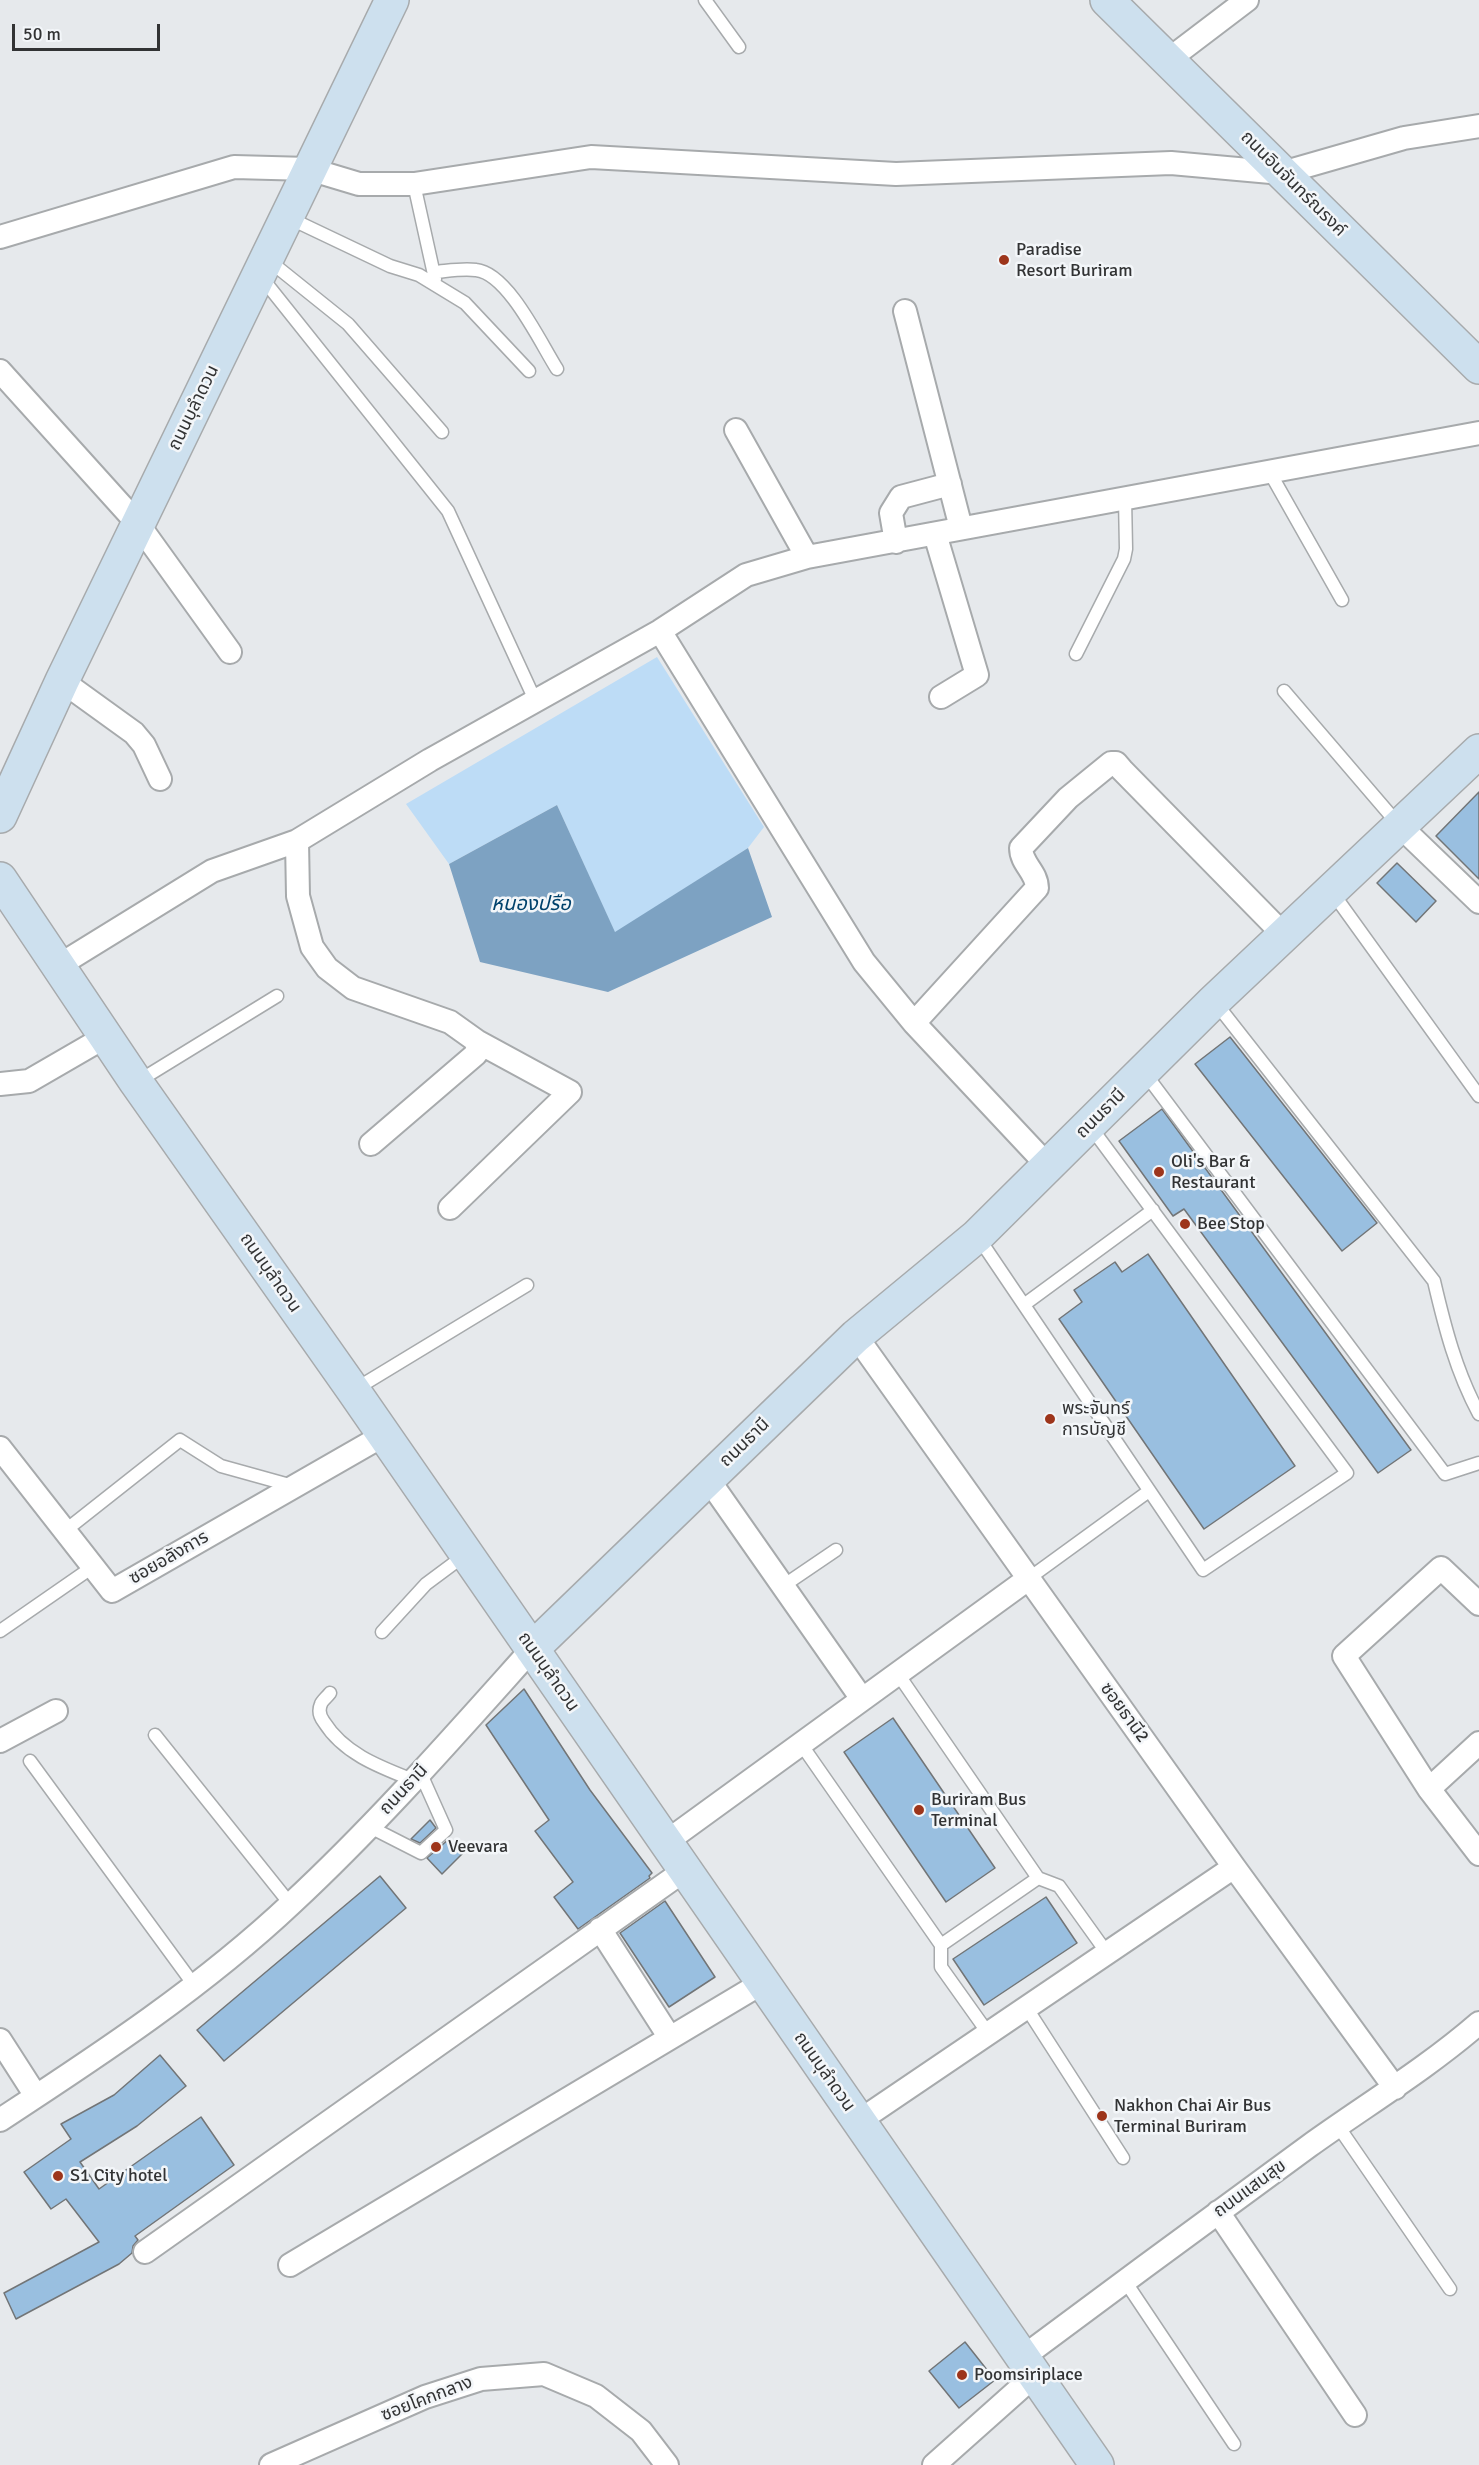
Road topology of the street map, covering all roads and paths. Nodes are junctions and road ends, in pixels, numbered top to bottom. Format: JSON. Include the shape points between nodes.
{"nodes":[{"id":1,"x":392,"y":0,"type":"edge"},
{"id":2,"x":705,"y":0,"type":"edge"},
{"id":3,"x":1107,"y":0,"type":"edge"},
{"id":4,"x":1246,"y":0,"type":"edge"},
{"id":5,"x":739,"y":47,"type":"dead end"},
{"id":6,"x":1168,"y":60,"type":"junction"},
{"id":7,"x":1479,"y":126,"type":"edge"},
{"id":8,"x":309,"y":169,"type":"junction"},
{"id":9,"x":1282,"y":173,"type":"junction"},
{"id":10,"x":414,"y":184,"type":"junction"},
{"id":11,"x":286,"y":216,"type":"junction"},
{"id":12,"x":0,"y":237,"type":"edge"},
{"id":13,"x":262,"y":266,"type":"junction"},
{"id":14,"x":434,"y":272,"type":"junction"},
{"id":15,"x":437,"y":286,"type":"junction"},
{"id":16,"x":904,"y":311,"type":"dead end"},
{"id":17,"x":1479,"y":368,"type":"edge"},
{"id":18,"x":557,"y":369,"type":"dead end"},
{"id":19,"x":0,"y":371,"type":"edge"},
{"id":20,"x":529,"y":371,"type":"dead end"},
{"id":21,"x":736,"y":430,"type":"dead end"},
{"id":22,"x":442,"y":432,"type":"dead end"},
{"id":23,"x":1479,"y":433,"type":"edge"},
{"id":24,"x":1269,"y":471,"type":"junction"},
{"id":25,"x":950,"y":484,"type":"junction"},
{"id":26,"x":1125,"y":498,"type":"junction"},
{"id":27,"x":138,"y":524,"type":"junction"},
{"id":28,"x":961,"y":528,"type":"junction"},
{"id":29,"x":935,"y":534,"type":"junction"},
{"id":30,"x":896,"y":542,"type":"junction"},
{"id":31,"x":807,"y":557,"type":"junction"},
{"id":32,"x":1342,"y":600,"type":"dead end"},
{"id":33,"x":660,"y":631,"type":"junction"},
{"id":34,"x":230,"y":652,"type":"dead end"},
{"id":35,"x":1076,"y":654,"type":"dead end"},
{"id":36,"x":62,"y":681,"type":"junction"},
{"id":37,"x":1284,"y":691,"type":"dead end"},
{"id":38,"x":941,"y":697,"type":"dead end"},
{"id":39,"x":535,"y":699,"type":"junction"},
{"id":40,"x":1479,"y":751,"type":"edge"},
{"id":41,"x":160,"y":779,"type":"dead end"},
{"id":42,"x":0,"y":816,"type":"edge"},
{"id":43,"x":1401,"y":827,"type":"junction"},
{"id":44,"x":297,"y":841,"type":"junction"},
{"id":45,"x":0,"y":879,"type":"edge"},
{"id":46,"x":1331,"y":890,"type":"junction"},
{"id":47,"x":1479,"y":902,"type":"edge"},
{"id":48,"x":1285,"y":936,"type":"junction"},
{"id":49,"x":58,"y":966,"type":"junction"},
{"id":50,"x":277,"y":996,"type":"dead end"},
{"id":51,"x":1214,"y":1001,"type":"junction"},
{"id":52,"x":914,"y":1023,"type":"junction"},
{"id":53,"x":105,"y":1036,"type":"junction"},
{"id":54,"x":478,"y":1042,"type":"junction"},
{"id":55,"x":1144,"y":1071,"type":"junction"},
{"id":56,"x":136,"y":1083,"type":"junction"},
{"id":57,"x":0,"y":1084,"type":"edge"},
{"id":58,"x":1479,"y":1096,"type":"edge"},
{"id":59,"x":1090,"y":1126,"type":"junction"},
{"id":60,"x":371,"y":1144,"type":"dead end"},
{"id":61,"x":1049,"y":1167,"type":"junction"},
{"id":62,"x":450,"y":1208,"type":"dead end"},
{"id":63,"x":1153,"y":1210,"type":"junction"},
{"id":64,"x":977,"y":1236,"type":"junction"},
{"id":65,"x":527,"y":1285,"type":"dead end"},
{"id":66,"x":1025,"y":1304,"type":"junction"},
{"id":67,"x":856,"y":1336,"type":"junction"},
{"id":68,"x":353,"y":1390,"type":"junction"},
{"id":69,"x":1479,"y":1414,"type":"edge"},
{"id":70,"x":384,"y":1435,"type":"junction"},
{"id":71,"x":0,"y":1448,"type":"edge"},
{"id":72,"x":1479,"y":1463,"type":"edge"},
{"id":73,"x":708,"y":1479,"type":"junction"},
{"id":74,"x":293,"y":1486,"type":"junction"},
{"id":75,"x":1149,"y":1491,"type":"junction"},
{"id":76,"x":66,"y":1530,"type":"junction"},
{"id":77,"x":836,"y":1550,"type":"dead end"},
{"id":78,"x":466,"y":1554,"type":"junction"},
{"id":79,"x":94,"y":1566,"type":"junction"},
{"id":80,"x":1028,"y":1579,"type":"junction"},
{"id":81,"x":783,"y":1586,"type":"junction"},
{"id":82,"x":1479,"y":1604,"type":"edge"},
{"id":83,"x":0,"y":1631,"type":"edge"},
{"id":84,"x":382,"y":1632,"type":"dead end"},
{"id":85,"x":532,"y":1649,"type":"junction"},
{"id":86,"x":898,"y":1674,"type":"junction"},
{"id":87,"x":330,"y":1693,"type":"dead end"},
{"id":88,"x":862,"y":1699,"type":"junction"},
{"id":89,"x":56,"y":1711,"type":"dead end"},
{"id":90,"x":155,"y":1736,"type":"dead end"},
{"id":91,"x":0,"y":1742,"type":"edge"},
{"id":92,"x":1479,"y":1743,"type":"edge"},
{"id":93,"x":801,"y":1744,"type":"junction"},
{"id":94,"x":30,"y":1761,"type":"dead end"},
{"id":95,"x":417,"y":1776,"type":"junction"},
{"id":96,"x":1429,"y":1789,"type":"junction"},
{"id":97,"x":369,"y":1827,"type":"junction"},
{"id":98,"x":666,"y":1842,"type":"junction"},
{"id":99,"x":1479,"y":1854,"type":"edge"},
{"id":100,"x":1234,"y":1867,"type":"junction"},
{"id":101,"x":685,"y":1870,"type":"junction"},
{"id":102,"x":1038,"y":1878,"type":"junction"},
{"id":103,"x":291,"y":1905,"type":"junction"},
{"id":104,"x":600,"y":1929,"type":"junction"},
{"id":105,"x":941,"y":1945,"type":"junction"},
{"id":106,"x":1107,"y":1953,"type":"junction"},
{"id":107,"x":762,"y":1983,"type":"junction"},
{"id":108,"x":194,"y":1985,"type":"junction"},
{"id":109,"x":1026,"y":2007,"type":"junction"},
{"id":110,"x":1479,"y":2024,"type":"edge"},
{"id":111,"x":988,"y":2033,"type":"junction"},
{"id":112,"x":670,"y":2038,"type":"junction"},
{"id":113,"x":0,"y":2040,"type":"edge"},
{"id":114,"x":1395,"y":2088,"type":"junction"},
{"id":115,"x":36,"y":2096,"type":"junction"},
{"id":116,"x":0,"y":2120,"type":"edge"},
{"id":117,"x":858,"y":2121,"type":"junction"},
{"id":118,"x":1338,"y":2126,"type":"junction"},
{"id":119,"x":1123,"y":2158,"type":"dead end"},
{"id":120,"x":1218,"y":2212,"type":"junction"},
{"id":121,"x":145,"y":2253,"type":"dead end"},
{"id":122,"x":290,"y":2265,"type":"dead end"},
{"id":123,"x":1125,"y":2281,"type":"junction"},
{"id":124,"x":1450,"y":2289,"type":"dead end"},
{"id":125,"x":1029,"y":2366,"type":"junction"},
{"id":126,"x":1355,"y":2415,"type":"dead end"},
{"id":127,"x":1234,"y":2444,"type":"dead end"},
{"id":128,"x":300,"y":2460,"type":"edge"},
{"id":129,"x":271,"y":2465,"type":"edge"},
{"id":130,"x":667,"y":2465,"type":"edge"},
{"id":131,"x":934,"y":2465,"type":"edge"},
{"id":132,"x":1097,"y":2465,"type":"edge"}],
"edges":[{"from":1,"to":8,"type":"street","name":"ถนนบุลำดวน"},
{"from":2,"to":5,"type":"lane"},
{"from":3,"to":6,"type":"street","name":"ถนนอินจันทร์ณรงค์"},
{"from":4,"to":6,"type":"street"},
{"from":6,"to":9,"type":"street","name":"ถนนอินจันทร์ณรงค์"},
{"from":7,"to":9,"type":"street","via":[[1404,138]]},
{"from":8,"to":10,"type":"street","via":[[359,184]]},
{"from":8,"to":11,"type":"street","name":"ถนนบุลำดวน"},
{"from":8,"to":12,"type":"street","via":[[234,167]]},
{"from":9,"to":10,"type":"street","via":[[1171,163],[896,174],[591,157]]},
{"from":9,"to":17,"type":"street","name":"ถนนอินจันทร์ณรงค์"},
{"from":10,"to":14,"type":"lane"},
{"from":11,"to":13,"type":"street","name":"ถนนบุลำดวน"},
{"from":11,"to":15,"type":"lane"},
{"from":13,"to":22,"type":"lane","via":[[348,324]]},
{"from":13,"to":27,"type":"street","name":"ถนนบุลำดวน"},
{"from":13,"to":39,"type":"lane","via":[[448,511]]},
{"from":14,"to":15,"type":"lane"},
{"from":14,"to":18,"type":"lane","via":[[477,270],[491,276],[508,291]]},
{"from":15,"to":20,"type":"lane","via":[[465,303]]},
{"from":16,"to":25,"type":"street"},
{"from":19,"to":27,"type":"street"},
{"from":21,"to":31,"type":"street"},
{"from":23,"to":24,"type":"street"},
{"from":24,"to":26,"type":"street"},
{"from":24,"to":32,"type":"lane"},
{"from":25,"to":28,"type":"street"},
{"from":25,"to":30,"type":"street","via":[[901,497],[891,513]]},
{"from":26,"to":28,"type":"street"},
{"from":26,"to":35,"type":"lane","via":[[1124,559]]},
{"from":27,"to":34,"type":"street"},
{"from":27,"to":36,"type":"street","name":"ถนนบุลำดวน"},
{"from":28,"to":29,"type":"street"},
{"from":29,"to":30,"type":"street"},
{"from":29,"to":38,"type":"street","via":[[977,675]]},
{"from":30,"to":31,"type":"street"},
{"from":31,"to":33,"type":"street","via":[[746,575]]},
{"from":33,"to":39,"type":"street"},
{"from":33,"to":52,"type":"street","via":[[864,962]]},
{"from":36,"to":41,"type":"street","via":[[134,733]]},
{"from":36,"to":42,"type":"street","name":"ถนนบุลำดวน"},
{"from":37,"to":43,"type":"lane"},
{"from":39,"to":44,"type":"street"},
{"from":40,"to":43,"type":"street","name":"ถนนธานี"},
{"from":43,"to":46,"type":"street","name":"ถนนธานี"},
{"from":43,"to":47,"type":"street"},
{"from":44,"to":49,"type":"street","via":[[212,871]]},
{"from":44,"to":54,"type":"street","via":[[298,896],[312,947],[327,968],[353,987],[450,1022]]},
{"from":45,"to":49,"type":"street","name":"ถนนบุลำดวน"},
{"from":46,"to":48,"type":"street","name":"ถนนธานี"},
{"from":46,"to":58,"type":"lane"},
{"from":48,"to":51,"type":"street","name":"ถนนธานี"},
{"from":48,"to":52,"type":"street","via":[[1111,763],[1068,798],[1021,848],[1021,855],[1037,879],[1037,888]]},
{"from":49,"to":53,"type":"street","name":"ถนนบุลำดวน"},
{"from":50,"to":56,"type":"lane"},
{"from":51,"to":55,"type":"street","name":"ถนนธานี"},
{"from":51,"to":69,"type":"lane","via":[[1434,1281],[1463,1384]]},
{"from":52,"to":61,"type":"street"},
{"from":53,"to":56,"type":"street","name":"ถนนบุลำดวน"},
{"from":53,"to":57,"type":"street","via":[[29,1081]]},
{"from":54,"to":60,"type":"street","via":[[476,1054]]},
{"from":54,"to":62,"type":"street","via":[[570,1092]]},
{"from":55,"to":59,"type":"street","name":"ถนนธานี"},
{"from":55,"to":72,"type":"lane","via":[[1445,1474]]},
{"from":56,"to":68,"type":"street","name":"ถนนบุลำดวน"},
{"from":59,"to":61,"type":"street","name":"ถนนธานี"},
{"from":59,"to":63,"type":"lane"},
{"from":61,"to":64,"type":"street","name":"ถนนธานี"},
{"from":63,"to":66,"type":"lane"},
{"from":63,"to":75,"type":"lane","via":[[1347,1473],[1203,1570]]},
{"from":64,"to":66,"type":"lane"},
{"from":64,"to":67,"type":"street","name":"ถนนธานี"},
{"from":65,"to":68,"type":"lane"},
{"from":66,"to":75,"type":"lane"},
{"from":67,"to":73,"type":"street","name":"ถนนธานี"},
{"from":67,"to":80,"type":"street","name":"ซอยธานี2"},
{"from":68,"to":70,"type":"street","name":"ถนนบุลำดวน"},
{"from":70,"to":74,"type":"street","name":"ซอยอลังการ"},
{"from":70,"to":78,"type":"street","name":"ถนนบุลำดวน"},
{"from":71,"to":76,"type":"street","name":"ซอยอลังการ"},
{"from":73,"to":81,"type":"street"},
{"from":73,"to":85,"type":"street","name":"ถนนธานี"},
{"from":74,"to":76,"type":"lane","via":[[221,1467],[180,1440]]},
{"from":74,"to":79,"type":"street","name":"ซอยอลังการ","via":[[112,1590]]},
{"from":75,"to":80,"type":"lane"},
{"from":76,"to":79,"type":"street","name":"ซอยอลังการ"},
{"from":77,"to":81,"type":"lane"},
{"from":78,"to":84,"type":"lane","via":[[426,1584]]},
{"from":78,"to":85,"type":"street","name":"ถนนบุลำดวน"},
{"from":79,"to":83,"type":"lane"},
{"from":80,"to":86,"type":"street"},
{"from":80,"to":100,"type":"street","name":"ซอยธานี2"},
{"from":81,"to":88,"type":"street"},
{"from":82,"to":96,"type":"street","via":[[1441,1568],[1344,1656]]},
{"from":85,"to":95,"type":"street","name":"ถนนธานี"},
{"from":85,"to":98,"type":"street","name":"ถนนบุลำดวน"},
{"from":86,"to":88,"type":"street"},
{"from":86,"to":102,"type":"lane"},
{"from":87,"to":95,"type":"lane","via":[[320,1705],[319,1715],[331,1733],[373,1764]]},
{"from":88,"to":93,"type":"street"},
{"from":89,"to":91,"type":"street"},
{"from":90,"to":103,"type":"lane"},
{"from":92,"to":96,"type":"street"},
{"from":93,"to":98,"type":"street"},
{"from":93,"to":105,"type":"lane"},
{"from":94,"to":108,"type":"lane"},
{"from":95,"to":97,"type":"street","name":"ถนนธานี"},
{"from":95,"to":97,"type":"lane","via":[[446,1830],[421,1853]]},
{"from":96,"to":99,"type":"street"},
{"from":97,"to":103,"type":"street","name":"ถนนธานี"},
{"from":98,"to":101,"type":"street","name":"ถนนบุลำดวน"},
{"from":100,"to":106,"type":"street"},
{"from":100,"to":114,"type":"street","name":"ซอยธานี2"},
{"from":101,"to":104,"type":"street"},
{"from":101,"to":107,"type":"street","name":"ถนนบุลำดวน"},
{"from":102,"to":105,"type":"lane"},
{"from":102,"to":106,"type":"lane","via":[[1059,1886]]},
{"from":103,"to":108,"type":"street","name":"ถนนธานี"},
{"from":104,"to":112,"type":"street"},
{"from":104,"to":121,"type":"street"},
{"from":105,"to":111,"type":"lane","via":[[941,1967]]},
{"from":106,"to":109,"type":"street"},
{"from":107,"to":112,"type":"street"},
{"from":107,"to":117,"type":"street","name":"ถนนบุลำดวน"},
{"from":108,"to":115,"type":"street","name":"ถนนธานี"},
{"from":109,"to":111,"type":"street"},
{"from":109,"to":119,"type":"lane"},
{"from":110,"to":114,"type":"street","name":"ถนนแสนสุข"},
{"from":111,"to":117,"type":"street"},
{"from":112,"to":122,"type":"street"},
{"from":113,"to":115,"type":"street"},
{"from":114,"to":118,"type":"street","name":"ถนนแสนสุข"},
{"from":115,"to":116,"type":"street","name":"ถนนธานี"},
{"from":117,"to":125,"type":"street","name":"ถนนบุลำดวน"},
{"from":118,"to":120,"type":"street","name":"ถนนแสนสุข"},
{"from":118,"to":124,"type":"lane"},
{"from":120,"to":123,"type":"street","name":"ถนนแสนสุข"},
{"from":120,"to":126,"type":"street"},
{"from":123,"to":125,"type":"street","name":"ถนนแสนสุข"},
{"from":123,"to":127,"type":"lane"},
{"from":125,"to":131,"type":"street"},
{"from":125,"to":132,"type":"street","name":"ถนนบุลำดวน"},
{"from":128,"to":129,"type":"street","name":"ซอยโคกกลาง"},
{"from":128,"to":130,"type":"street","name":"ซอยโคกกลาง","via":[[425,2397],[481,2379],[543,2374],[596,2396],[641,2431]]}]}
